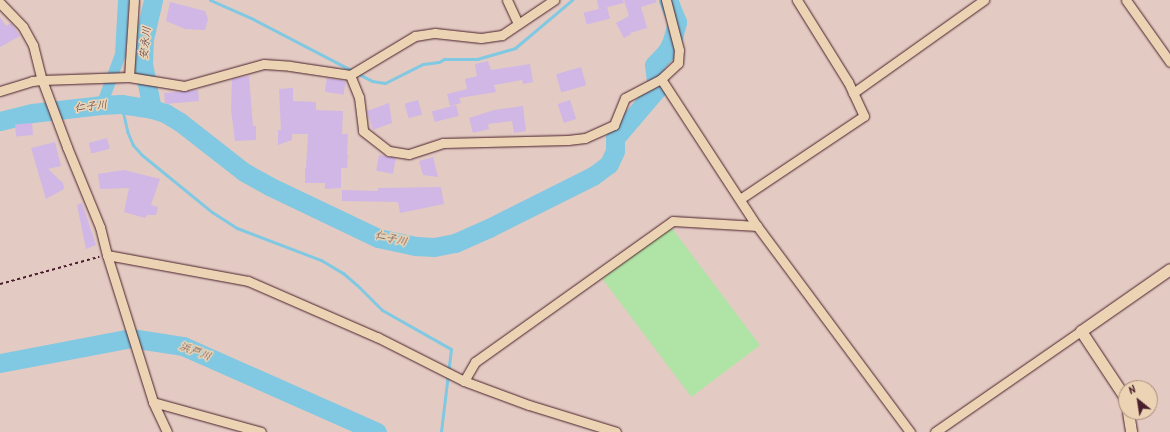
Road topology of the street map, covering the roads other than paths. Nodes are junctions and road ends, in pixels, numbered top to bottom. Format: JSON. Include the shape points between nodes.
{"nodes":[{"id":1,"x":134,"y":0,"type":"edge"},
{"id":2,"x":507,"y":0,"type":"edge"},
{"id":3,"x":554,"y":0,"type":"edge"},
{"id":4,"x":666,"y":0,"type":"edge"},
{"id":5,"x":797,"y":0,"type":"edge"},
{"id":6,"x":984,"y":0,"type":"edge"},
{"id":7,"x":1126,"y":0,"type":"edge"},
{"id":8,"x":0,"y":3,"type":"edge"},
{"id":9,"x":518,"y":24,"type":"junction"},
{"id":10,"x":1170,"y":62,"type":"edge"},
{"id":11,"x":350,"y":75,"type":"junction"},
{"id":12,"x":129,"y":77,"type":"junction"},
{"id":13,"x":661,"y":79,"type":"junction"},
{"id":14,"x":42,"y":80,"type":"junction"},
{"id":15,"x":0,"y":91,"type":"edge"},
{"id":16,"x":853,"y":93,"type":"junction"},
{"id":17,"x":740,"y":199,"type":"junction"},
{"id":18,"x":757,"y":226,"type":"junction"},
{"id":19,"x":107,"y":255,"type":"junction"},
{"id":20,"x":1170,"y":269,"type":"edge"},
{"id":21,"x":1081,"y":331,"type":"junction"},
{"id":22,"x":464,"y":381,"type":"junction"},
{"id":23,"x":1118,"y":389,"type":"edge"},
{"id":24,"x":153,"y":402,"type":"junction"},
{"id":25,"x":1129,"y":420,"type":"edge"},
{"id":26,"x":167,"y":432,"type":"edge"},
{"id":27,"x":261,"y":432,"type":"edge"},
{"id":28,"x":616,"y":432,"type":"edge"},
{"id":29,"x":910,"y":432,"type":"edge"},
{"id":30,"x":935,"y":432,"type":"edge"},
{"id":31,"x":1131,"y":432,"type":"edge"}],
"edges":[{"from":1,"to":12,"type":"street"},
{"from":2,"to":9,"type":"street"},
{"from":3,"to":9,"type":"street"},
{"from":4,"to":13,"type":"street","via":[[679,50],[678,63]]},
{"from":5,"to":16,"type":"street"},
{"from":6,"to":16,"type":"street"},
{"from":7,"to":10,"type":"street"},
{"from":8,"to":14,"type":"street","via":[[23,27],[33,45]]},
{"from":9,"to":11,"type":"street","via":[[502,35],[481,38],[435,33],[415,36]]},
{"from":11,"to":12,"type":"street","via":[[264,64],[184,86]]},
{"from":11,"to":13,"type":"street","via":[[359,97],[363,131],[389,151],[409,154],[443,143],[585,138],[614,125],[625,98]]},
{"from":12,"to":14,"type":"street"},
{"from":13,"to":17,"type":"street"},
{"from":14,"to":15,"type":"street"},
{"from":14,"to":19,"type":"street","via":[[100,228]]},
{"from":16,"to":17,"type":"street","via":[[864,116]]},
{"from":17,"to":18,"type":"street"},
{"from":18,"to":22,"type":"street","via":[[673,220],[475,362]]},
{"from":18,"to":29,"type":"street"},
{"from":19,"to":22,"type":"street","via":[[248,281],[376,337]]},
{"from":19,"to":24,"type":"street"},
{"from":20,"to":21,"type":"street"},
{"from":21,"to":23,"type":"street"},
{"from":21,"to":30,"type":"street"},
{"from":22,"to":28,"type":"street","via":[[529,405]]},
{"from":24,"to":26,"type":"street"},
{"from":24,"to":27,"type":"street"},
{"from":25,"to":31,"type":"street"}]}
